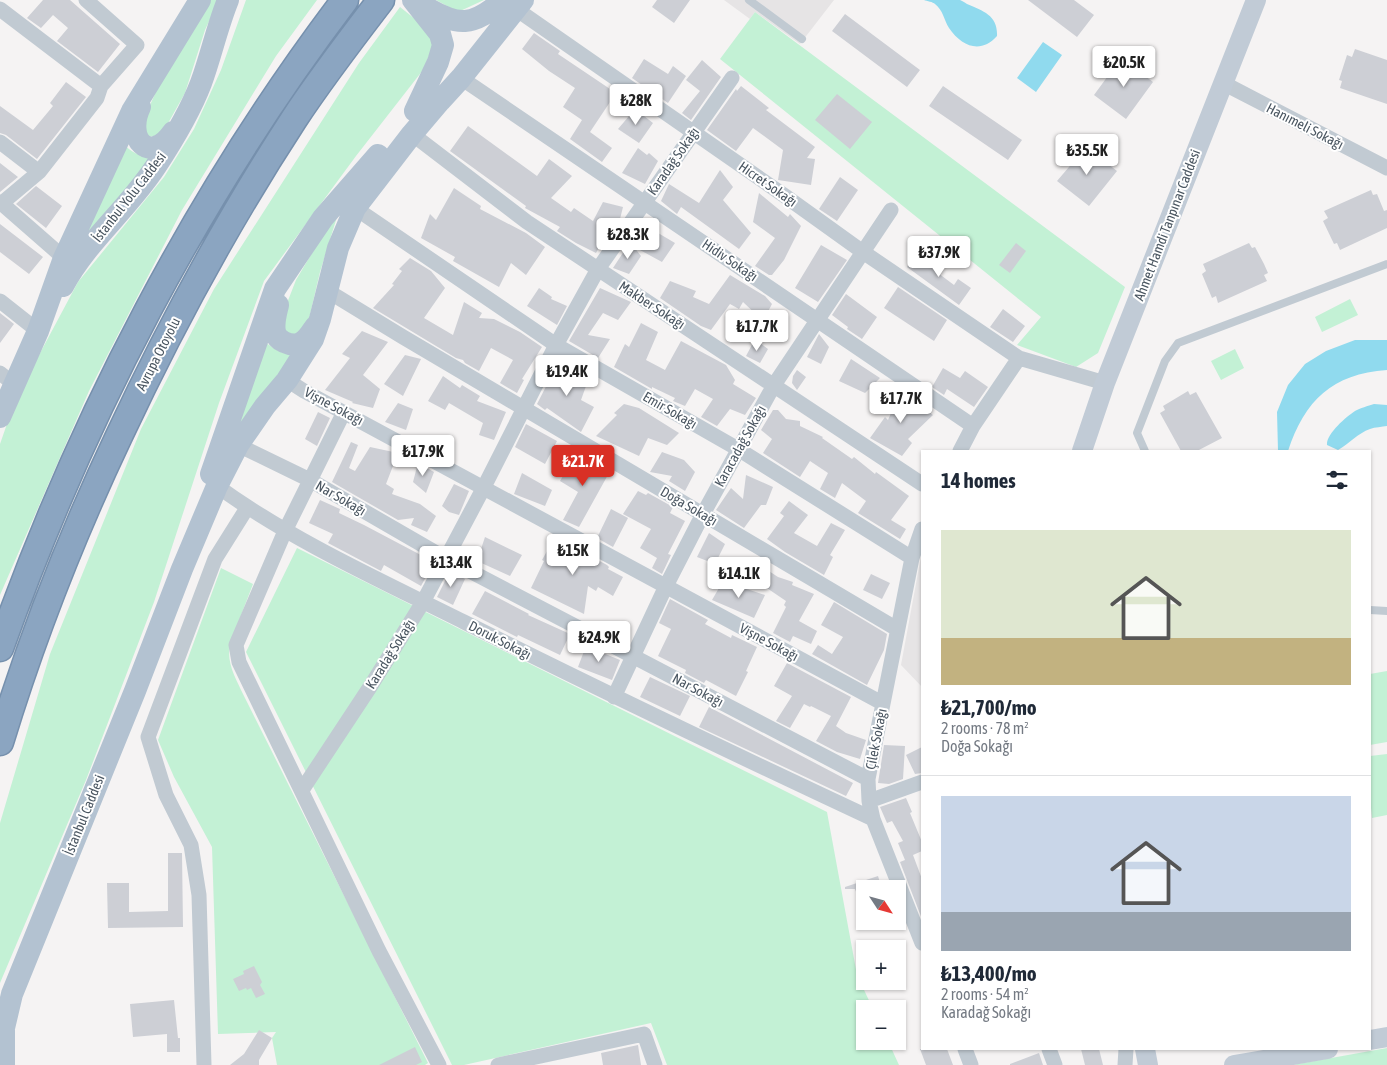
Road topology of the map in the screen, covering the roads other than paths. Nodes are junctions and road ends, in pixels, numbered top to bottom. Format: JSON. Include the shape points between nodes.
{"nodes":[{"id":1,"x":86,"y":0,"type":"edge"},
{"id":2,"x":200,"y":0,"type":"edge"},
{"id":3,"x":228,"y":0,"type":"edge"},
{"id":4,"x":345,"y":0,"type":"edge"},
{"id":5,"x":381,"y":0,"type":"edge"},
{"id":6,"x":413,"y":0,"type":"edge"},
{"id":7,"x":749,"y":0,"type":"edge"},
{"id":8,"x":1256,"y":0,"type":"edge"},
{"id":9,"x":513,"y":2,"type":"edge"},
{"id":10,"x":0,"y":9,"type":"edge"},
{"id":11,"x":802,"y":39,"type":"dead end"},
{"id":12,"x":167,"y":52,"type":"junction"},
{"id":13,"x":461,"y":78,"type":"junction"},
{"id":14,"x":732,"y":78,"type":"dead end"},
{"id":15,"x":1223,"y":83,"type":"junction"},
{"id":16,"x":101,"y":86,"type":"junction"},
{"id":17,"x":188,"y":110,"type":"junction"},
{"id":18,"x":415,"y":111,"type":"junction"},
{"id":19,"x":693,"y":133,"type":"junction"},
{"id":20,"x":412,"y":134,"type":"junction"},
{"id":21,"x":0,"y":142,"type":"edge"},
{"id":22,"x":1387,"y":168,"type":"edge"},
{"id":23,"x":39,"y":172,"type":"junction"},
{"id":24,"x":1,"y":202,"type":"edge"},
{"id":25,"x":644,"y":203,"type":"junction"},
{"id":26,"x":355,"y":208,"type":"junction"},
{"id":27,"x":891,"y":210,"type":"dead end"},
{"id":28,"x":298,"y":252,"type":"junction"},
{"id":29,"x":863,"y":252,"type":"junction"},
{"id":30,"x":64,"y":258,"type":"junction"},
{"id":31,"x":1387,"y":264,"type":"edge"},
{"id":32,"x":598,"y":270,"type":"junction"},
{"id":33,"x":326,"y":290,"type":"junction"},
{"id":34,"x":0,"y":301,"type":"edge"},
{"id":35,"x":320,"y":319,"type":"junction"},
{"id":36,"x":818,"y":320,"type":"junction"},
{"id":37,"x":38,"y":331,"type":"junction"},
{"id":38,"x":556,"y":345,"type":"junction"},
{"id":39,"x":1019,"y":358,"type":"junction"},
{"id":40,"x":8,"y":379,"type":"edge"},
{"id":41,"x":287,"y":380,"type":"junction"},
{"id":42,"x":1105,"y":383,"type":"junction"},
{"id":43,"x":774,"y":385,"type":"junction"},
{"id":44,"x":524,"y":409,"type":"junction"},
{"id":45,"x":344,"y":412,"type":"junction"},
{"id":46,"x":0,"y":418,"type":"edge"},
{"id":47,"x":973,"y":426,"type":"junction"},
{"id":48,"x":238,"y":445,"type":"junction"},
{"id":49,"x":738,"y":449,"type":"junction"},
{"id":50,"x":961,"y":450,"type":"edge"},
{"id":51,"x":1082,"y":450,"type":"edge"},
{"id":52,"x":1145,"y":450,"type":"edge"},
{"id":53,"x":310,"y":480,"type":"junction"},
{"id":54,"x":921,"y":483,"type":"edge"},
{"id":55,"x":217,"y":486,"type":"junction"},
{"id":56,"x":484,"y":487,"type":"junction"},
{"id":57,"x":247,"y":508,"type":"junction"},
{"id":58,"x":703,"y":514,"type":"junction"},
{"id":59,"x":285,"y":531,"type":"junction"},
{"id":60,"x":921,"y":532,"type":"edge"},
{"id":61,"x":445,"y":558,"type":"junction"},
{"id":62,"x":912,"y":558,"type":"junction"},
{"id":63,"x":182,"y":568,"type":"junction"},
{"id":64,"x":666,"y":586,"type":"junction"},
{"id":65,"x":423,"y":602,"type":"junction"},
{"id":66,"x":1371,"y":610,"type":"edge"},
{"id":67,"x":1387,"y":611,"type":"edge"},
{"id":68,"x":897,"y":629,"type":"junction"},
{"id":69,"x":0,"y":648,"type":"edge"},
{"id":70,"x":633,"y":656,"type":"junction"},
{"id":71,"x":614,"y":697,"type":"junction"},
{"id":72,"x":882,"y":703,"type":"junction"},
{"id":73,"x":0,"y":742,"type":"edge"},
{"id":74,"x":868,"y":779,"type":"junction"},
{"id":75,"x":921,"y":782,"type":"edge"},
{"id":76,"x":302,"y":790,"type":"junction"},
{"id":77,"x":869,"y":801,"type":"junction"},
{"id":78,"x":873,"y":819,"type":"junction"},
{"id":79,"x":921,"y":941,"type":"edge"},
{"id":80,"x":1387,"y":1037,"type":"edge"},
{"id":81,"x":1371,"y":1040,"type":"edge"},
{"id":82,"x":965,"y":1050,"type":"edge"},
{"id":83,"x":1049,"y":1050,"type":"edge"},
{"id":84,"x":1126,"y":1050,"type":"edge"},
{"id":85,"x":1145,"y":1050,"type":"edge"},
{"id":86,"x":1322,"y":1050,"type":"edge"},
{"id":87,"x":566,"y":1058,"type":"edge"},
{"id":88,"x":4,"y":1065,"type":"edge"},
{"id":89,"x":204,"y":1065,"type":"edge"},
{"id":90,"x":439,"y":1065,"type":"edge"},
{"id":91,"x":498,"y":1065,"type":"edge"},
{"id":92,"x":655,"y":1065,"type":"edge"},
{"id":93,"x":971,"y":1065,"type":"edge"},
{"id":94,"x":1056,"y":1065,"type":"edge"},
{"id":95,"x":1125,"y":1065,"type":"edge"},
{"id":96,"x":1148,"y":1065,"type":"edge"},
{"id":97,"x":1234,"y":1065,"type":"edge"}],
"edges":[{"from":1,"to":16,"type":"street","via":[[137,45]]},
{"from":2,"to":12,"type":"main road","name":"İstanbul Yolu Caddesi"},
{"from":3,"to":17,"type":"main road","name":"İstanbul Yolu Caddesi","via":[[200,86]]},
{"from":4,"to":69,"type":"highway","name":"Avrupa Otoyolu","via":[[217,188],[121,362],[67,479]]},
{"from":5,"to":73,"type":"highway","name":"Avrupa Otoyolu","via":[[294,119],[228,227],[164,342],[67,553],[22,672]]},
{"from":6,"to":9,"type":"main road","via":[[455,22],[476,19]]},
{"from":6,"to":18,"type":"main road","via":[[440,34],[443,45]]},
{"from":7,"to":11,"type":"lane"},
{"from":8,"to":15,"type":"street","name":"Ahmet Hamdi Tanpınar Caddesi"},
{"from":9,"to":13,"type":"main road"},
{"from":9,"to":18,"type":"main road"},
{"from":9,"to":19,"type":"street","name":"Hicret Sokağı"},
{"from":10,"to":16,"type":"street"},
{"from":12,"to":17,"type":"main road","via":[[138,114],[137,139],[147,148],[166,142]]},
{"from":12,"to":30,"type":"main road","name":"İstanbul Yolu Caddesi","via":[[132,112]]},
{"from":13,"to":20,"type":"main road"},
{"from":13,"to":25,"type":"street","name":"Hidiv Sokağı"},
{"from":14,"to":19,"type":"street","name":"Karadağ Sokağı"},
{"from":15,"to":22,"type":"street","name":"Hanımeli Sokağı"},
{"from":15,"to":42,"type":"street","name":"Ahmet Hamdi Tanpınar Caddesi"},
{"from":16,"to":23,"type":"street","via":[[97,98]]},
{"from":17,"to":37,"type":"main road","name":"İstanbul Yolu Caddesi","via":[[154,169],[64,283]]},
{"from":18,"to":28,"type":"main road"},
{"from":19,"to":25,"type":"street","name":"Karadağ Sokağı"},
{"from":19,"to":29,"type":"street","name":"Hicret Sokağı"},
{"from":20,"to":26,"type":"main road"},
{"from":20,"to":32,"type":"street","name":"Makber Sokağı","via":[[527,222]]},
{"from":21,"to":23,"type":"street"},
{"from":23,"to":24,"type":"street"},
{"from":24,"to":30,"type":"street"},
{"from":25,"to":32,"type":"street","name":"Karadağ Sokağı"},
{"from":25,"to":36,"type":"street","name":"Hidiv Sokağı"},
{"from":26,"to":33,"type":"main road","via":[[338,248]]},
{"from":26,"to":38,"type":"street","name":"Emir Sokağı"},
{"from":27,"to":29,"type":"street","name":"Karacadağ Sokağı"},
{"from":28,"to":35,"type":"main road","via":[[274,320],[276,334],[281,341],[298,344],[309,336]]},
{"from":28,"to":63,"type":"main road","via":[[275,289],[220,444]]},
{"from":29,"to":36,"type":"street","name":"Karacadağ Sokağı"},
{"from":29,"to":39,"type":"street","name":"Hicret Sokağı"},
{"from":30,"to":37,"type":"main road","name":"İstanbul Yolu Caddesi"},
{"from":31,"to":52,"type":"lane","via":[[1178,343],[1165,361],[1137,433]]},
{"from":32,"to":38,"type":"street","name":"Karadağ Sokağı"},
{"from":32,"to":43,"type":"street","name":"Makber Sokağı"},
{"from":33,"to":35,"type":"main road"},
{"from":33,"to":44,"type":"street","name":"Doğa Sokağı"},
{"from":34,"to":37,"type":"street"},
{"from":35,"to":41,"type":"main road","via":[[313,340]]},
{"from":36,"to":43,"type":"street","name":"Karacadağ Sokağı"},
{"from":36,"to":47,"type":"street","name":"Hidiv Sokağı"},
{"from":37,"to":40,"type":"main road","name":"İstanbul Yolu Caddesi"},
{"from":38,"to":44,"type":"street","name":"Karadağ Sokağı"},
{"from":38,"to":49,"type":"street","name":"Emir Sokağı"},
{"from":39,"to":42,"type":"street","name":"Hicret Sokağı"},
{"from":39,"to":47,"type":"street"},
{"from":40,"to":46,"type":"main road","name":"İstanbul Yolu Caddesi"},
{"from":41,"to":45,"type":"street","name":"Vişne Sokağı"},
{"from":41,"to":48,"type":"main road"},
{"from":42,"to":51,"type":"street","name":"Ahmet Hamdi Tanpınar Caddesi"},
{"from":43,"to":49,"type":"street","name":"Karacadağ Sokağı"},
{"from":43,"to":54,"type":"street","name":"Makber Sokağı"},
{"from":44,"to":56,"type":"street","name":"Karadağ Sokağı"},
{"from":44,"to":58,"type":"street","name":"Doğa Sokağı"},
{"from":45,"to":53,"type":"street"},
{"from":45,"to":56,"type":"street","name":"Vişne Sokağı"},
{"from":47,"to":50,"type":"street"},
{"from":48,"to":53,"type":"street","name":"Nar Sokağı"},
{"from":48,"to":55,"type":"main road"},
{"from":49,"to":58,"type":"street","name":"Karacadağ Sokağı"},
{"from":49,"to":62,"type":"street","name":"Emir Sokağı"},
{"from":53,"to":59,"type":"street"},
{"from":53,"to":61,"type":"street","name":"Nar Sokağı"},
{"from":55,"to":57,"type":"street","name":"Doruk Sokağı"},
{"from":55,"to":63,"type":"main road"},
{"from":56,"to":61,"type":"street","name":"Karadağ Sokağı"},
{"from":56,"to":64,"type":"street","name":"Vişne Sokağı"},
{"from":57,"to":59,"type":"street","name":"Doruk Sokağı"},
{"from":57,"to":89,"type":"street","via":[[215,559],[148,737],[166,795],[191,845],[199,895]]},
{"from":58,"to":64,"type":"street","name":"Karacadağ Sokağı"},
{"from":58,"to":68,"type":"street","name":"Doğa Sokağı"},
{"from":59,"to":65,"type":"street","name":"Doruk Sokağı"},
{"from":59,"to":76,"type":"street","via":[[236,645],[239,662]]},
{"from":60,"to":62,"type":"street","name":"Çilek Sokağı"},
{"from":61,"to":65,"type":"street","name":"Karadağ Sokağı"},
{"from":61,"to":70,"type":"street","name":"Nar Sokağı"},
{"from":62,"to":68,"type":"street","name":"Çilek Sokağı"},
{"from":63,"to":88,"type":"main road","name":"İstanbul Caddesi","via":[[12,994],[4,1028]]},
{"from":64,"to":70,"type":"street","name":"Karacadağ Sokağı"},
{"from":64,"to":72,"type":"street","name":"Vişne Sokağı"},
{"from":65,"to":71,"type":"street","name":"Doruk Sokağı"},
{"from":65,"to":76,"type":"street","name":"Karadağ Sokağı"},
{"from":66,"to":67,"type":"lane"},
{"from":68,"to":72,"type":"street","name":"Çilek Sokağı"},
{"from":70,"to":71,"type":"street","name":"Karacadağ Sokağı"},
{"from":70,"to":74,"type":"street","name":"Nar Sokağı"},
{"from":71,"to":78,"type":"street","name":"Doruk Sokağı"},
{"from":72,"to":74,"type":"street","name":"Çilek Sokağı"},
{"from":74,"to":77,"type":"street","name":"Çilek Sokağı"},
{"from":75,"to":77,"type":"street"},
{"from":76,"to":90,"type":"street"},
{"from":77,"to":78,"type":"street","name":"Çilek Sokağı"},
{"from":78,"to":79,"type":"street","name":"Çilek Sokağı"},
{"from":80,"to":81,"type":"street"},
{"from":82,"to":93,"type":"street"},
{"from":83,"to":94,"type":"street"},
{"from":84,"to":95,"type":"street"},
{"from":85,"to":96,"type":"street"},
{"from":86,"to":97,"type":"street"},
{"from":87,"to":91,"type":"street"},
{"from":87,"to":92,"type":"street","via":[[644,1034]]}]}
